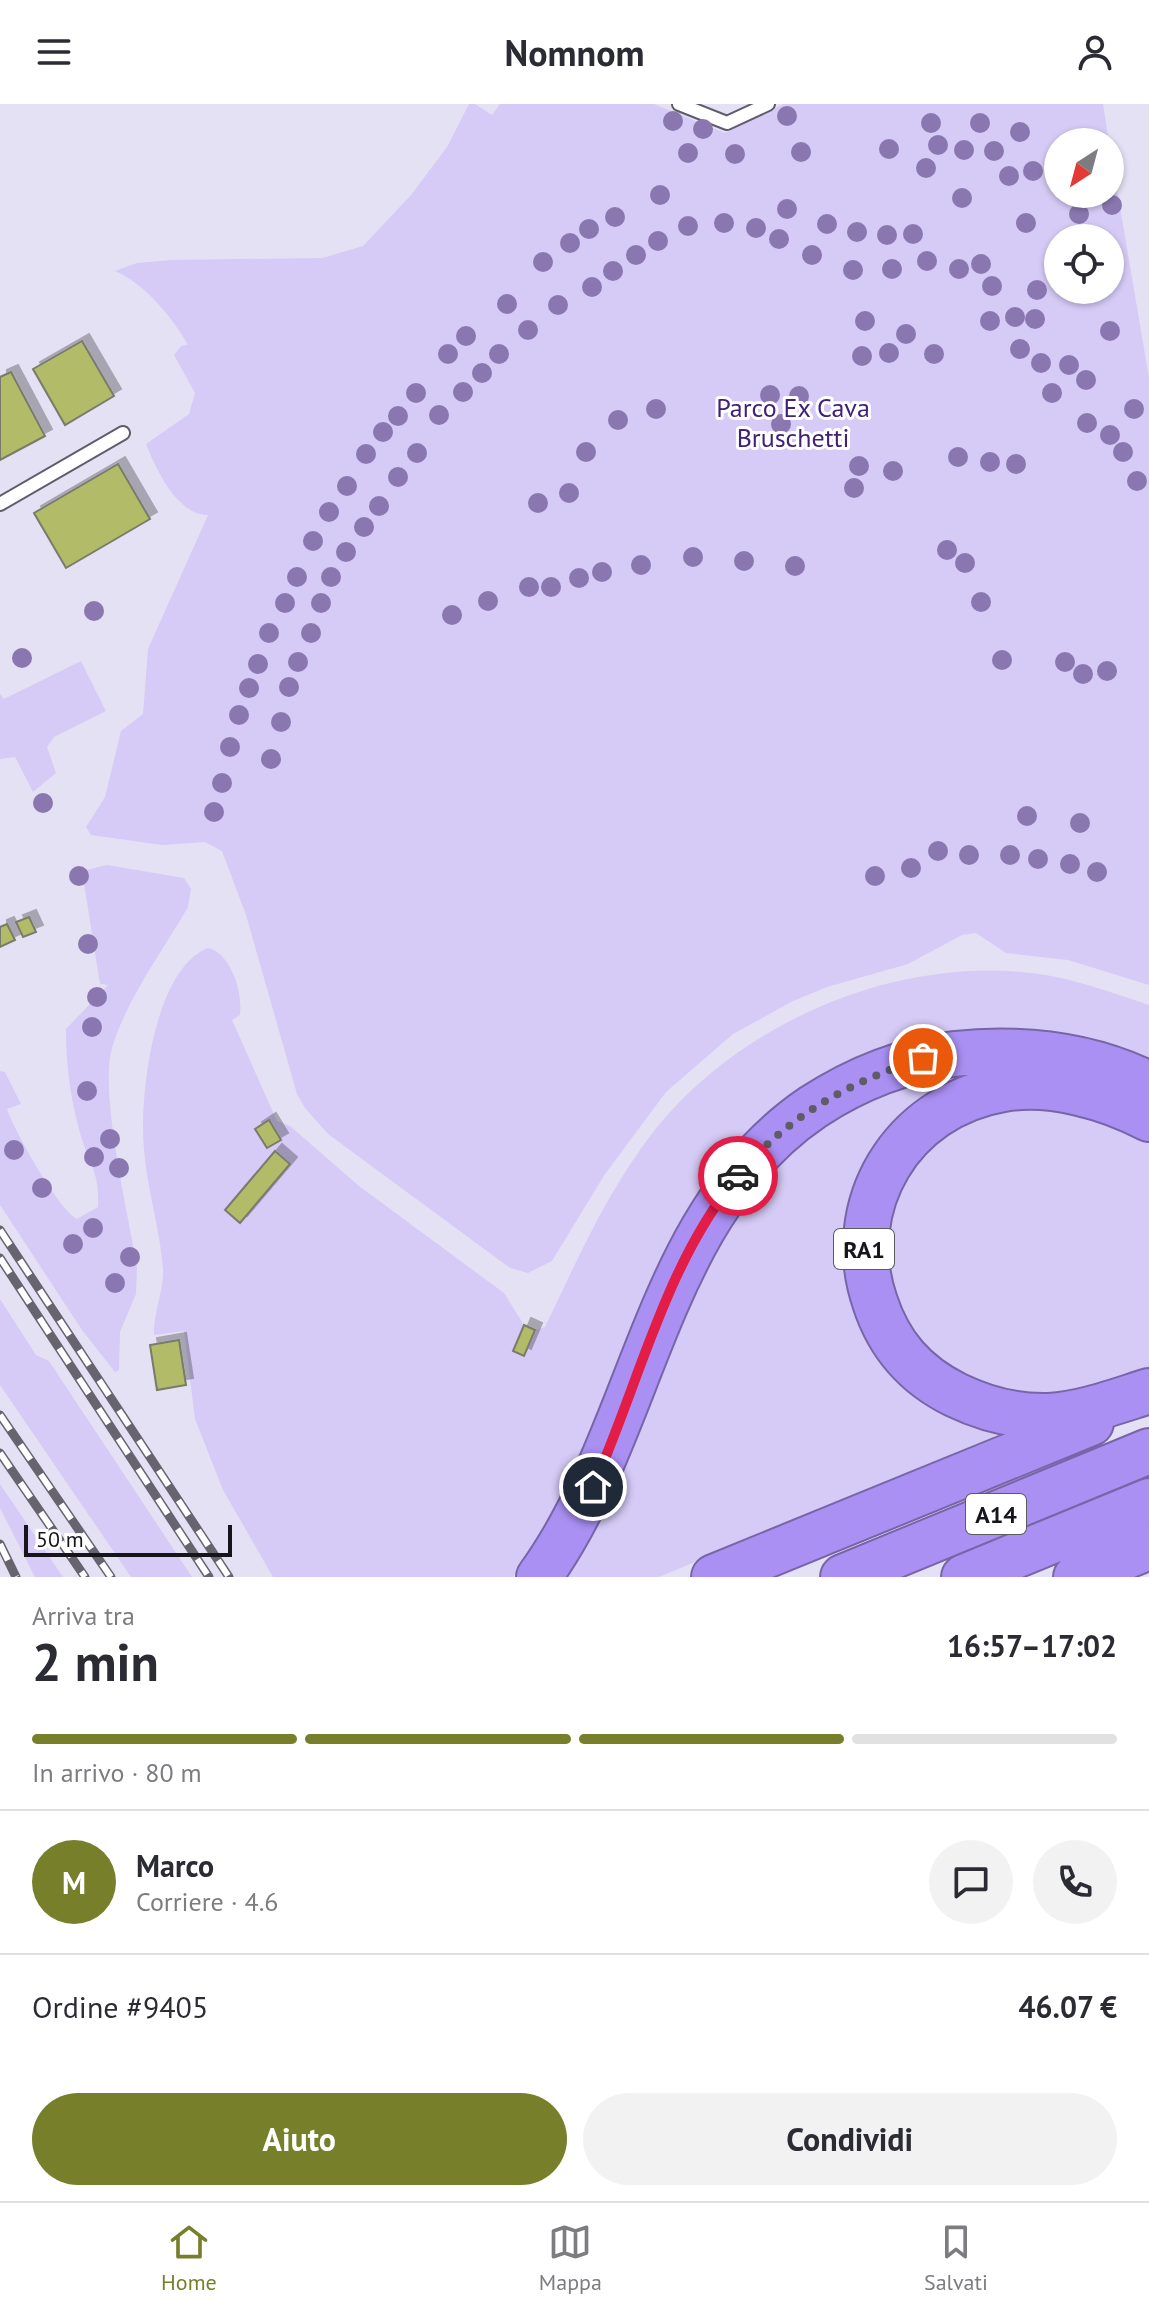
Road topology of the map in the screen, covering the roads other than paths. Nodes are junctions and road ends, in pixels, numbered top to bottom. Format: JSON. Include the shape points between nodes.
{"nodes":[{"id":1,"x":679,"y":104,"type":"edge"},
{"id":2,"x":768,"y":104,"type":"edge"},
{"id":3,"x":123,"y":433,"type":"dead end"},
{"id":4,"x":0,"y":504,"type":"edge"},
{"id":5,"x":1149,"y":1084,"type":"edge"},
{"id":6,"x":1149,"y":1119,"type":"edge"},
{"id":7,"x":1149,"y":1391,"type":"edge"},
{"id":8,"x":1149,"y":1399,"type":"edge"},
{"id":9,"x":1149,"y":1451,"type":"edge"},
{"id":10,"x":1149,"y":1501,"type":"edge"},
{"id":11,"x":1149,"y":1547,"type":"edge"},
{"id":12,"x":539,"y":1577,"type":"edge"},
{"id":13,"x":714,"y":1577,"type":"edge"},
{"id":14,"x":843,"y":1577,"type":"edge"},
{"id":15,"x":964,"y":1577,"type":"edge"},
{"id":16,"x":1076,"y":1577,"type":"edge"}],
"edges":[{"from":1,"to":2,"type":"lane","via":[[727,123]]},
{"from":3,"to":4,"type":"lane"},
{"from":5,"to":12,"type":"highway","via":[[1046,1052],[987,1051],[923,1058],[869,1076],[793,1121],[753,1158],[707,1220],[583,1509]]},
{"from":6,"to":7,"type":"highway","number":"RA1","via":[[1124,1106],[1061,1091],[1004,1088],[972,1097],[926,1124],[880,1175],[866,1217],[864,1252],[869,1286],[889,1336],[906,1361],[949,1391],[999,1411],[1051,1416]]},
{"from":8,"to":13,"type":"highway"},
{"from":9,"to":14,"type":"highway","number":"A14"},
{"from":10,"to":15,"type":"highway","number":"A14"},
{"from":11,"to":16,"type":"highway"}]}
